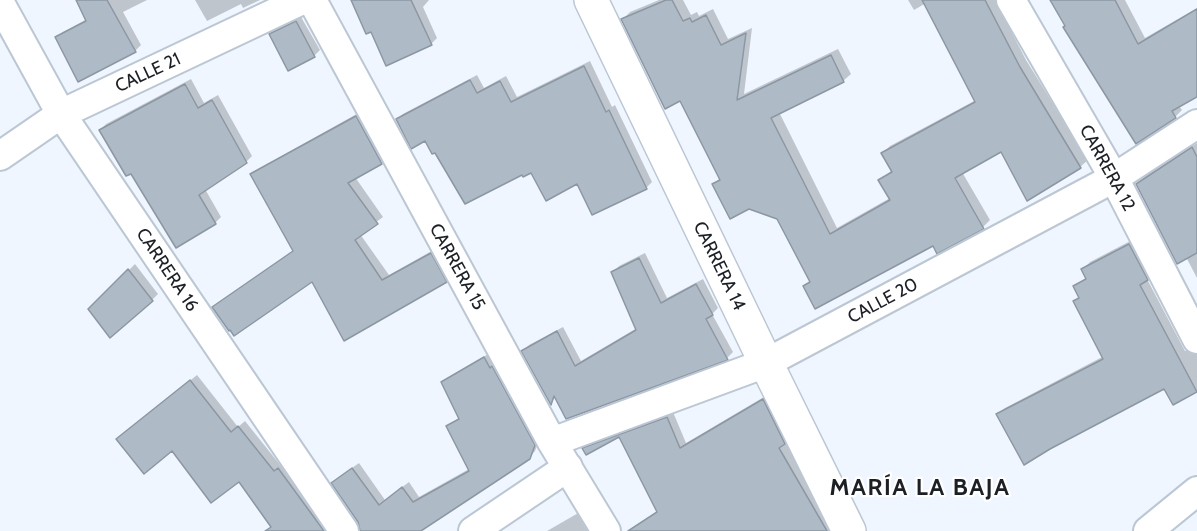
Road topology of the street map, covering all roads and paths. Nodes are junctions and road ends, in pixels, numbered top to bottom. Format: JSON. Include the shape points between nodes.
{"nodes":[{"id":1,"x":302,"y":0,"type":"edge"},
{"id":2,"x":312,"y":0,"type":"edge"},
{"id":3,"x":591,"y":0,"type":"edge"},
{"id":4,"x":1011,"y":0,"type":"edge"},
{"id":5,"x":0,"y":3,"type":"edge"},
{"id":6,"x":61,"y":114,"type":"junction"},
{"id":7,"x":1197,"y":124,"type":"edge"},
{"id":8,"x":0,"y":156,"type":"edge"},
{"id":9,"x":1114,"y":178,"type":"junction"},
{"id":10,"x":1197,"y":339,"type":"edge"},
{"id":11,"x":766,"y":363,"type":"junction"},
{"id":12,"x":552,"y":442,"type":"junction"},
{"id":13,"x":568,"y":467,"type":"junction"},
{"id":14,"x":1197,"y":491,"type":"edge"},
{"id":15,"x":344,"y":531,"type":"edge"},
{"id":16,"x":472,"y":531,"type":"edge"},
{"id":17,"x":606,"y":531,"type":"edge"},
{"id":18,"x":849,"y":531,"type":"edge"},
{"id":19,"x":1148,"y":531,"type":"edge"}],
"edges":[{"from":1,"to":6,"type":"street","name":"CALLE 21"},
{"from":2,"to":12,"type":"street","name":"CARRERA 15"},
{"from":3,"to":11,"type":"street","name":"CARRERA 14"},
{"from":4,"to":9,"type":"street","name":"CARRERA 12"},
{"from":5,"to":6,"type":"street","name":"CARRERA 16"},
{"from":6,"to":8,"type":"street","name":"CALLE 21"},
{"from":6,"to":15,"type":"street","name":"CARRERA 16"},
{"from":7,"to":9,"type":"street","name":"CALLE 20"},
{"from":9,"to":10,"type":"street","name":"CARRERA 12"},
{"from":9,"to":11,"type":"street","name":"CALLE 20"},
{"from":11,"to":12,"type":"street","name":"CALLE 20"},
{"from":11,"to":18,"type":"street","name":"CARRERA 14"},
{"from":12,"to":13,"type":"street","name":"CARRERA 15"},
{"from":13,"to":16,"type":"street"},
{"from":13,"to":17,"type":"street","name":"CARRERA 15"},
{"from":14,"to":19,"type":"street"}]}
